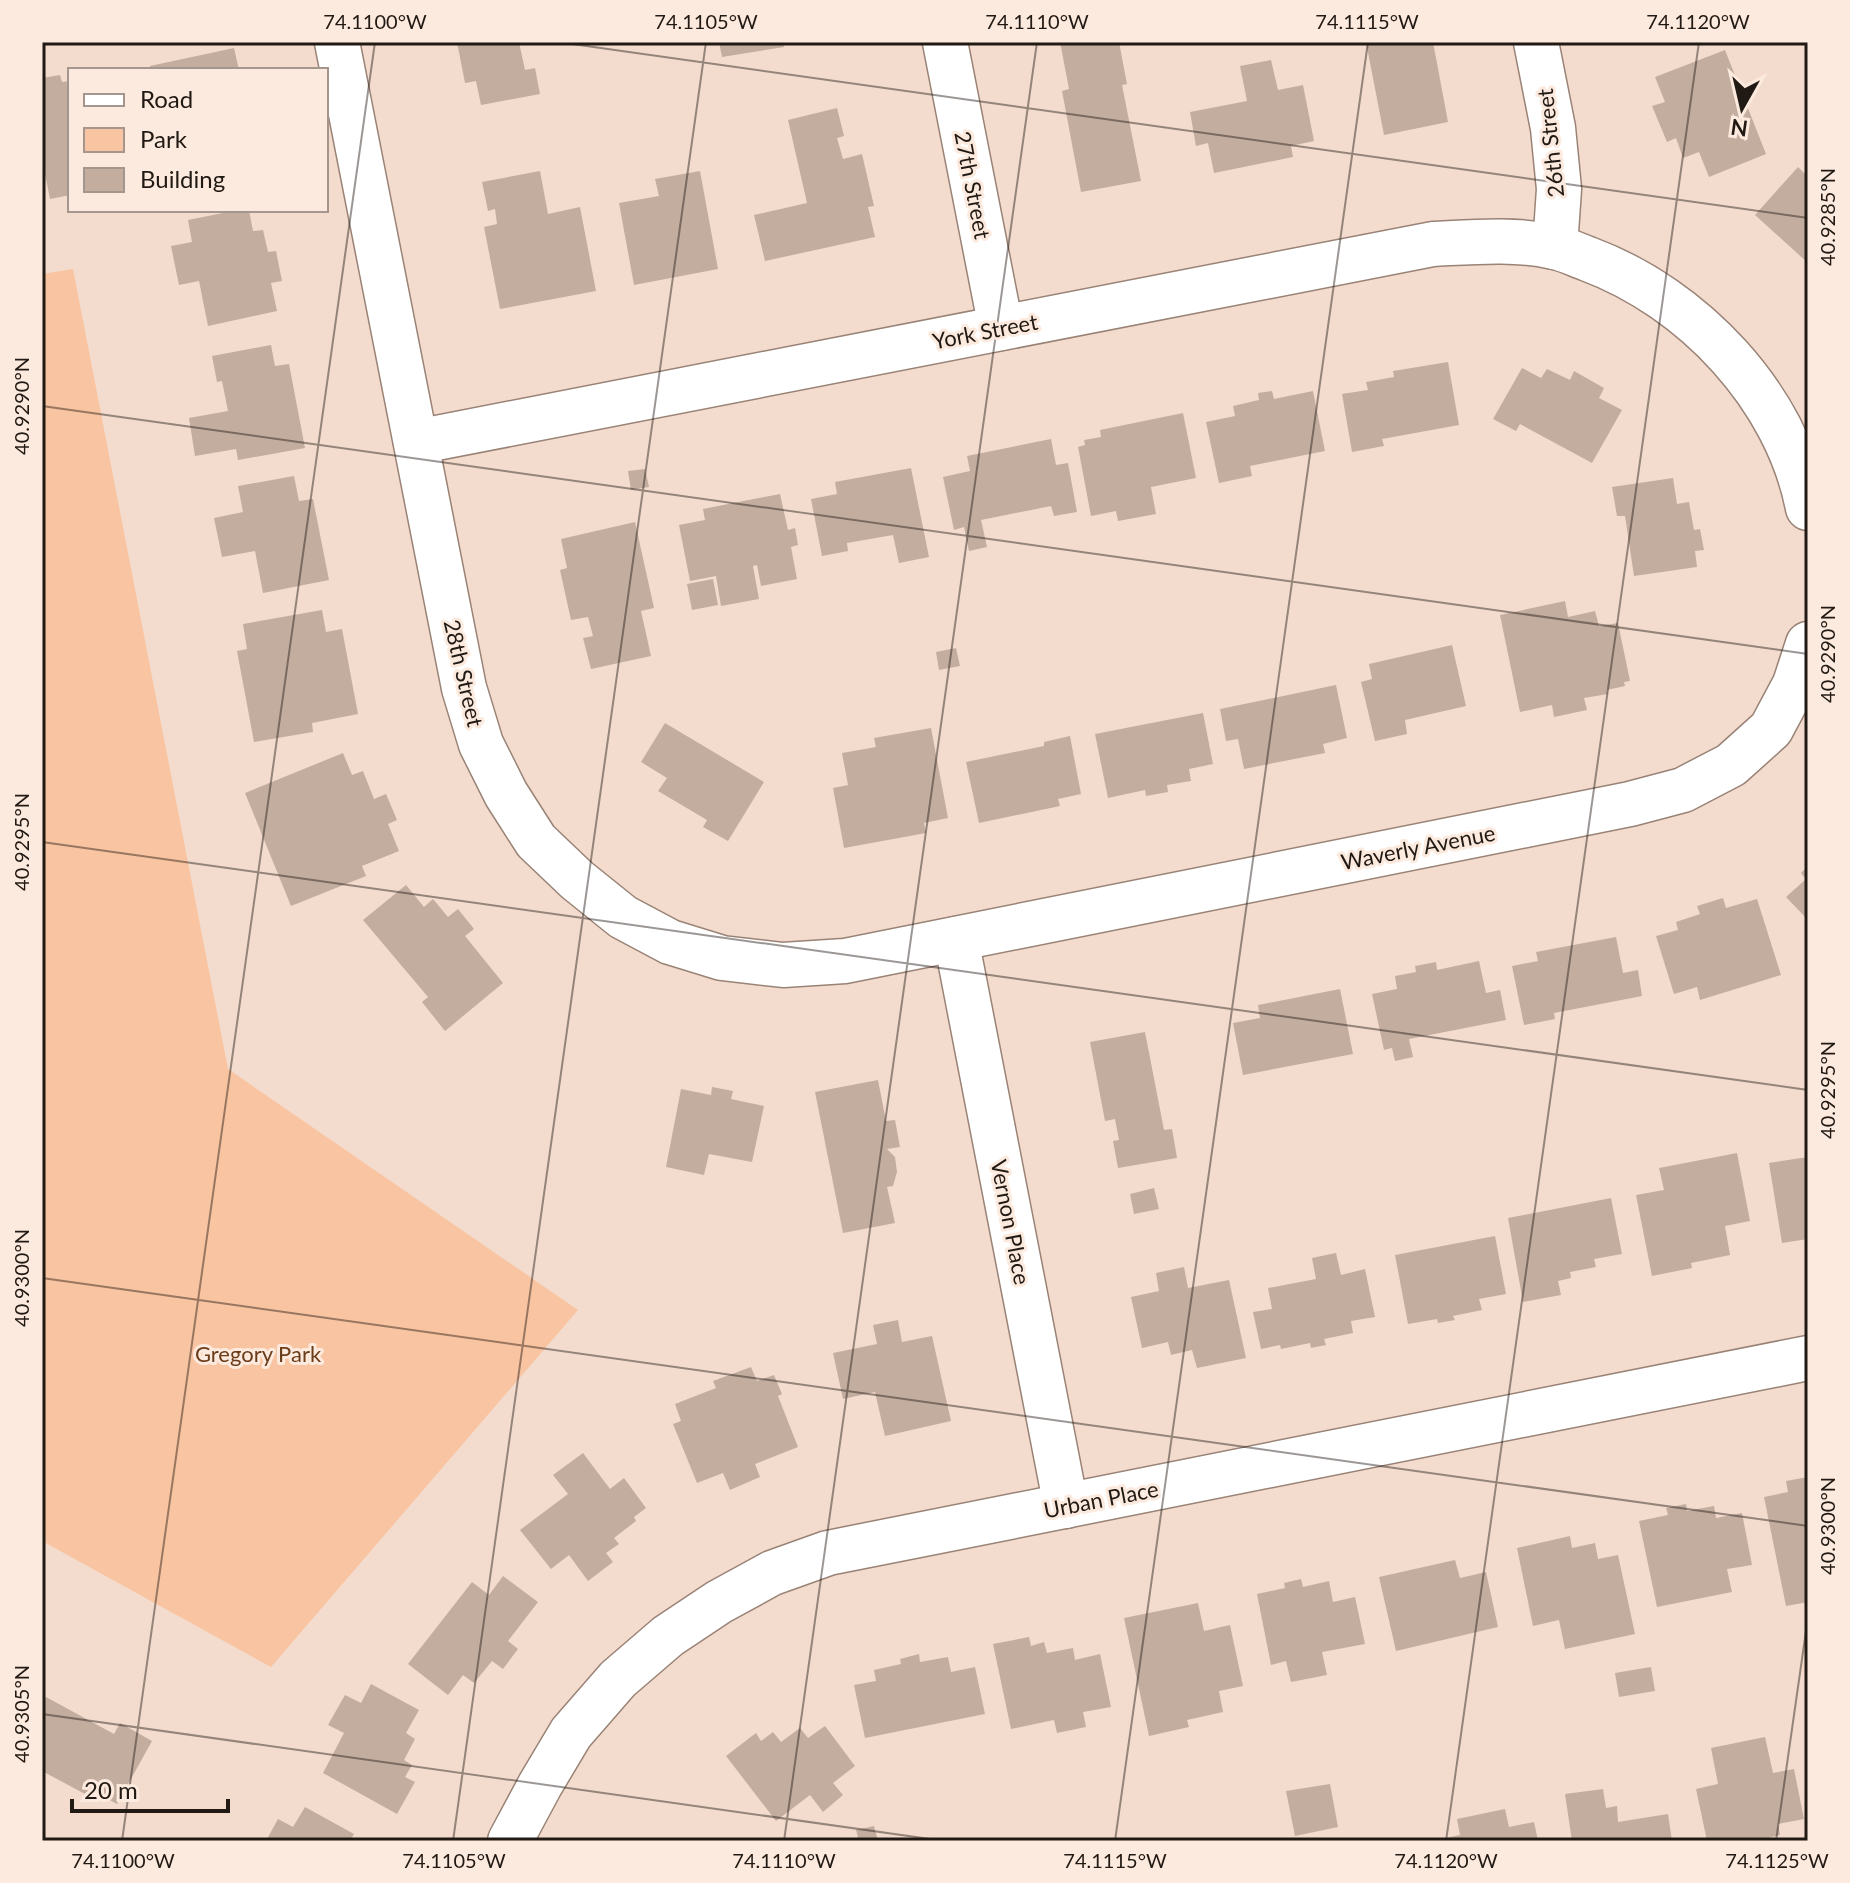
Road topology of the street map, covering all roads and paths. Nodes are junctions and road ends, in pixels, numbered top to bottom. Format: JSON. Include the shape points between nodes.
{"nodes":[{"id":1,"x":337,"y":42,"type":"edge"},
{"id":2,"x":945,"y":42,"type":"edge"},
{"id":3,"x":1536,"y":42,"type":"edge"},
{"id":4,"x":1555,"y":247,"type":"junction"},
{"id":5,"x":1001,"y":328,"type":"junction"},
{"id":6,"x":416,"y":442,"type":"junction"},
{"id":7,"x":1808,"y":508,"type":"edge"},
{"id":8,"x":1808,"y":644,"type":"edge"},
{"id":9,"x":956,"y":939,"type":"junction"},
{"id":10,"x":1808,"y":1358,"type":"edge"},
{"id":11,"x":1066,"y":1506,"type":"junction"},
{"id":12,"x":510,"y":1841,"type":"edge"}],
"edges":[{"from":1,"to":6,"type":"street","name":"28th Street"},
{"from":2,"to":5,"type":"street","name":"27th Street"},
{"from":3,"to":4,"type":"street","name":"26th Street","via":[[1559,189]]},
{"from":4,"to":5,"type":"street","name":"York Street","via":[[1496,240],[1433,244]]},
{"from":4,"to":7,"type":"street","via":[[1609,266],[1656,292],[1702,328],[1749,378],[1784,436]]},
{"from":5,"to":6,"type":"street","name":"York Street"},
{"from":6,"to":9,"type":"street","name":"28th Street","via":[[464,688],[481,744],[536,841],[577,880],[623,917],[670,942],[722,958],[783,965],[845,961]]},
{"from":8,"to":9,"type":"street","name":"Waverly Avenue","via":[[1795,684],[1771,729],[1731,765],[1683,790]]},
{"from":9,"to":11,"type":"street","name":"Vernon Place"},
{"from":10,"to":11,"type":"street","name":"Urban Place"},
{"from":11,"to":12,"type":"street","name":"Urban Place","via":[[828,1553],[772,1573],[719,1602],[618,1679],[571,1733]]}]}
